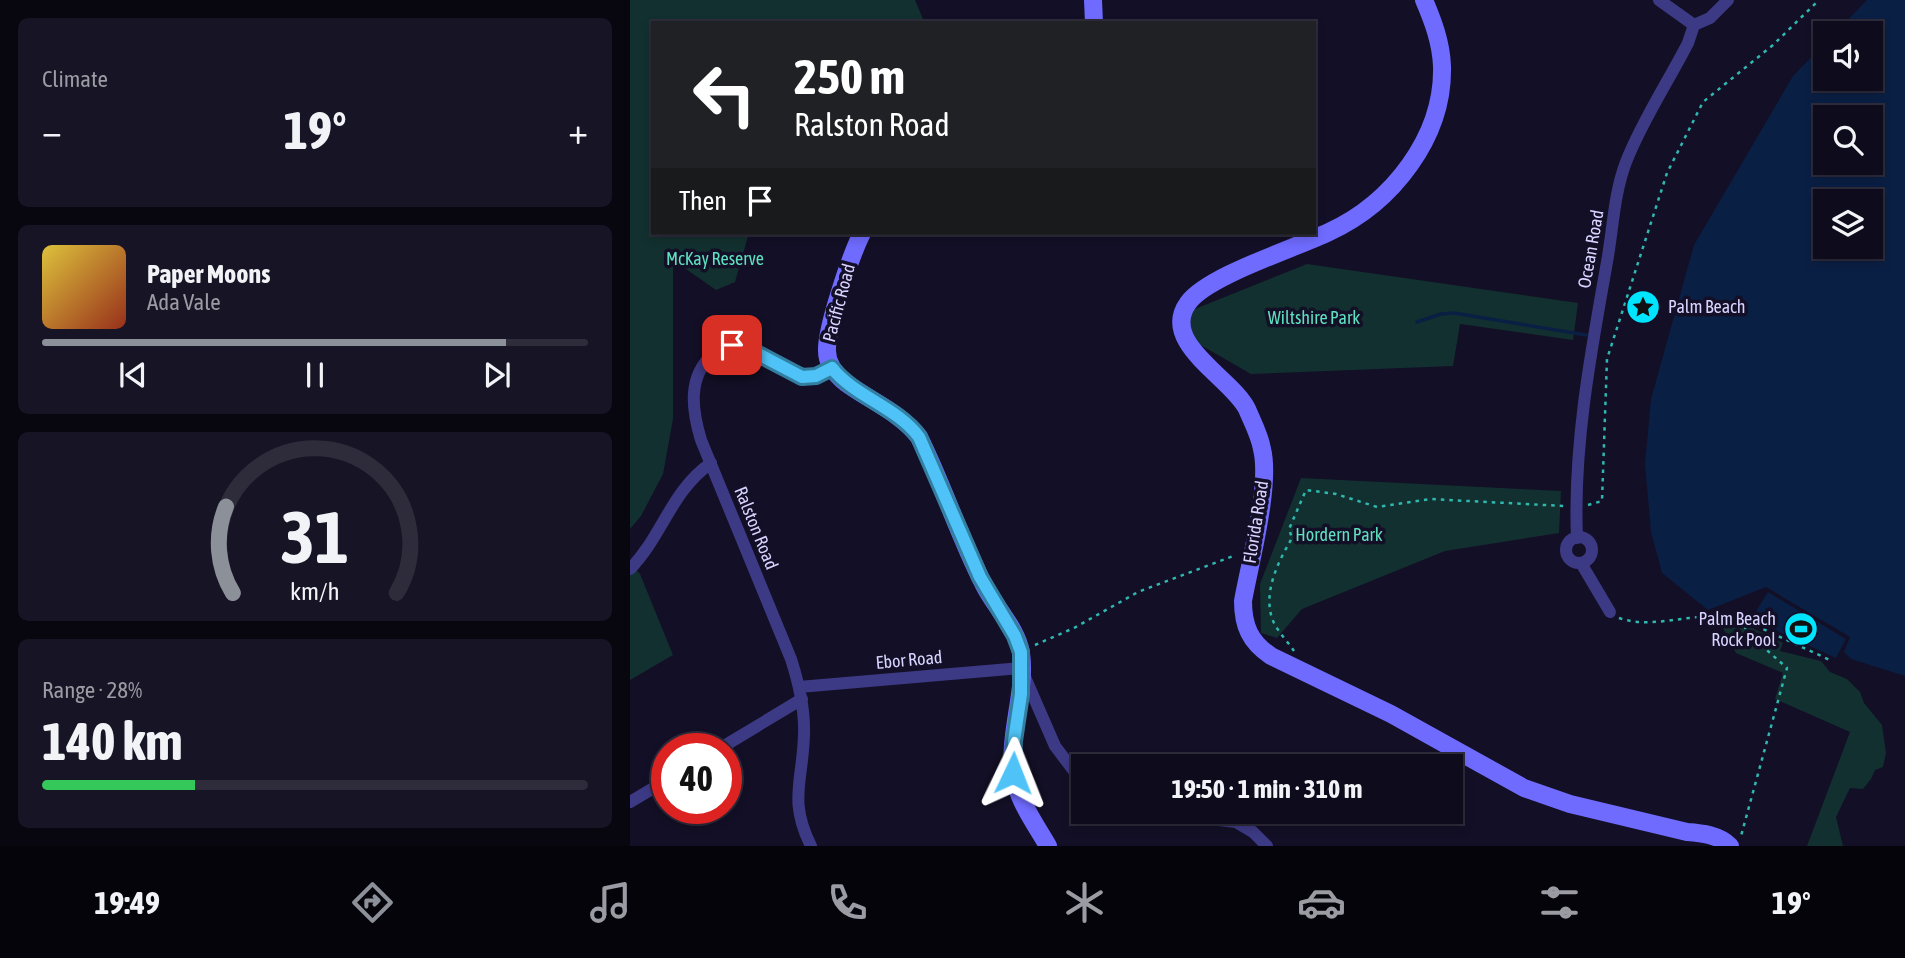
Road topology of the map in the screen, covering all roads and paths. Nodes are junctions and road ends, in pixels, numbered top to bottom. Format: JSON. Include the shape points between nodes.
{"nodes":[{"id":1,"x":1093,"y":0,"type":"edge"},
{"id":2,"x":1424,"y":0,"type":"edge"},
{"id":3,"x":1658,"y":0,"type":"edge"},
{"id":4,"x":1728,"y":0,"type":"edge"},
{"id":5,"x":1819,"y":0,"type":"edge"},
{"id":6,"x":1094,"y":21,"type":"edge"},
{"id":7,"x":1694,"y":25,"type":"junction"},
{"id":8,"x":861,"y":235,"type":"edge"},
{"id":9,"x":832,"y":368,"type":"junction"},
{"id":10,"x":711,"y":463,"type":"junction"},
{"id":11,"x":1576,"y":508,"type":"junction"},
{"id":12,"x":1252,"y":548,"type":"junction"},
{"id":13,"x":630,"y":569,"type":"edge"},
{"id":14,"x":1610,"y":612,"type":"joint"},
{"id":15,"x":1748,"y":622,"type":"junction"},
{"id":16,"x":1295,"y":651,"type":"dead end"},
{"id":17,"x":1021,"y":660,"type":"junction"},
{"id":18,"x":1832,"y":661,"type":"dead end"},
{"id":19,"x":801,"y":693,"type":"junction"},
{"id":20,"x":742,"y":733,"type":"edge"},
{"id":21,"x":1071,"y":767,"type":"edge"},
{"id":22,"x":651,"y":790,"type":"edge"},
{"id":23,"x":630,"y":802,"type":"edge"},
{"id":24,"x":1239,"y":824,"type":"edge"},
{"id":25,"x":811,"y":846,"type":"edge"},
{"id":26,"x":1048,"y":846,"type":"edge"},
{"id":27,"x":1266,"y":846,"type":"edge"},
{"id":28,"x":1730,"y":846,"type":"edge"},
{"id":29,"x":1739,"y":846,"type":"edge"}],
"edges":[{"from":1,"to":6,"type":"main road"},
{"from":2,"to":12,"type":"main road","name":"Florida Road","via":[[1440,46],[1440,93],[1430,129],[1405,172],[1356,218],[1199,292],[1182,314],[1182,332],[1189,345],[1245,406],[1263,449],[1264,484]]},
{"from":3,"to":7,"type":"street"},
{"from":4,"to":7,"type":"street","via":[[1710,18]]},
{"from":5,"to":11,"type":"path","via":[[1703,102],[1667,173],[1606,359],[1602,501]]},
{"from":7,"to":11,"type":"street","name":"Ocean Road","via":[[1621,178],[1587,379]]},
{"from":8,"to":9,"type":"main road","name":"Pacific Road","via":[[827,344]]},
{"from":9,"to":10,"type":"street","name":"Ralston Road","via":[[802,377],[743,346],[717,351],[699,372],[693,399],[695,421]]},
{"from":9,"to":17,"type":"main road","name":"Pacific Road","via":[[919,437],[980,577],[1015,636]]},
{"from":10,"to":13,"type":"street","via":[[685,485],[652,542]]},
{"from":10,"to":19,"type":"street","name":"Ralston Road"},
{"from":11,"to":14,"type":"street","name":"Ocean Road","via":[[1577,538],[1587,540],[1592,548],[1590,558],[1581,563]]},
{"from":11,"to":16,"type":"path","via":[[1430,499],[1377,507],[1307,490],[1289,529],[1292,538],[1275,567],[1269,608],[1275,625]]},
{"from":12,"to":17,"type":"path","via":[[1138,592]]},
{"from":12,"to":28,"type":"main road","name":"Florida Road","via":[[1243,616],[1249,637],[1271,656],[1524,788],[1570,804],[1705,833]]},
{"from":14,"to":15,"type":"path","via":[[1639,622],[1722,616]]},
{"from":15,"to":18,"type":"path"},
{"from":15,"to":29,"type":"path","via":[[1744,626],[1751,636],[1786,665],[1787,671]]},
{"from":17,"to":19,"type":"street","name":"Ebor Road"},
{"from":17,"to":21,"type":"street","via":[[1055,746]]},
{"from":17,"to":26,"type":"main road","name":"Pacific Road","via":[[1013,773],[1023,803]]},
{"from":19,"to":20,"type":"street","name":"Ebor Road"},
{"from":19,"to":25,"type":"street","name":"Ralston Road","via":[[804,734],[797,801],[801,827]]},
{"from":22,"to":23,"type":"street"},
{"from":24,"to":27,"type":"street"}]}
